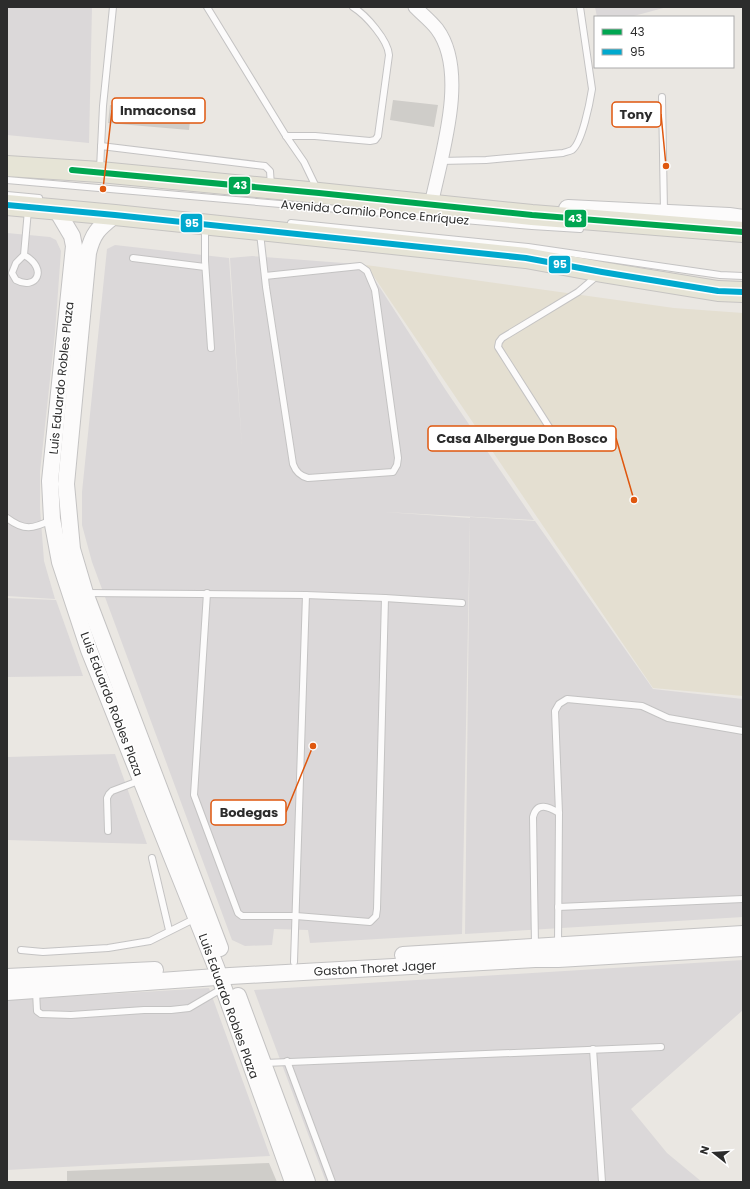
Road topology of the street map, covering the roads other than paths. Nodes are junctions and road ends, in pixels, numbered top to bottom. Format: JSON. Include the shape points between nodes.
{"nodes":[{"id":1,"x":113,"y":7,"type":"edge"},
{"id":2,"x":207,"y":7,"type":"edge"},
{"id":3,"x":353,"y":7,"type":"edge"},
{"id":4,"x":415,"y":7,"type":"edge"},
{"id":5,"x":580,"y":7,"type":"edge"},
{"id":6,"x":662,"y":97,"type":"dead end"},
{"id":7,"x":286,"y":136,"type":"junction"},
{"id":8,"x":101,"y":146,"type":"junction"},
{"id":9,"x":440,"y":161,"type":"junction"},
{"id":10,"x":7,"y":166,"type":"edge"},
{"id":11,"x":100,"y":172,"type":"junction"},
{"id":12,"x":7,"y":180,"type":"edge"},
{"id":13,"x":272,"y":188,"type":"junction"},
{"id":14,"x":318,"y":193,"type":"junction"},
{"id":15,"x":7,"y":195,"type":"edge"},
{"id":16,"x":51,"y":204,"type":"junction"},
{"id":17,"x":7,"y":205,"type":"edge"},
{"id":18,"x":431,"y":205,"type":"junction"},
{"id":19,"x":28,"y":207,"type":"junction"},
{"id":20,"x":664,"y":214,"type":"junction"},
{"id":21,"x":115,"y":215,"type":"junction"},
{"id":22,"x":743,"y":219,"type":"edge"},
{"id":23,"x":281,"y":222,"type":"dead end"},
{"id":24,"x":205,"y":224,"type":"junction"},
{"id":25,"x":586,"y":229,"type":"dead end"},
{"id":26,"x":259,"y":230,"type":"junction"},
{"id":27,"x":743,"y":232,"type":"edge"},
{"id":28,"x":24,"y":255,"type":"junction"},
{"id":29,"x":133,"y":258,"type":"dead end"},
{"id":30,"x":206,"y":267,"type":"junction"},
{"id":31,"x":602,"y":272,"type":"junction"},
{"id":32,"x":265,"y":276,"type":"junction"},
{"id":33,"x":743,"y":276,"type":"edge"},
{"id":34,"x":743,"y":292,"type":"edge"},
{"id":35,"x":211,"y":348,"type":"dead end"},
{"id":36,"x":556,"y":438,"type":"dead end"},
{"id":37,"x":7,"y":518,"type":"edge"},
{"id":38,"x":52,"y":519,"type":"junction"},
{"id":39,"x":85,"y":593,"type":"junction"},
{"id":40,"x":207,"y":593,"type":"junction"},
{"id":41,"x":306,"y":595,"type":"junction"},
{"id":42,"x":385,"y":598,"type":"junction"},
{"id":43,"x":462,"y":603,"type":"dead end"},
{"id":44,"x":743,"y":731,"type":"edge"},
{"id":45,"x":141,"y":780,"type":"junction"},
{"id":46,"x":560,"y":813,"type":"junction"},
{"id":47,"x":108,"y":831,"type":"dead end"},
{"id":48,"x":152,"y":858,"type":"dead end"},
{"id":49,"x":743,"y":899,"type":"edge"},
{"id":50,"x":558,"y":907,"type":"junction"},
{"id":51,"x":296,"y":916,"type":"junction"},
{"id":52,"x":196,"y":918,"type":"junction"},
{"id":53,"x":169,"y":930,"type":"junction"},
{"id":54,"x":743,"y":934,"type":"edge"},
{"id":55,"x":743,"y":948,"type":"edge"},
{"id":56,"x":21,"y":950,"type":"dead end"},
{"id":57,"x":535,"y":953,"type":"junction"},
{"id":58,"x":558,"y":953,"type":"junction"},
{"id":59,"x":294,"y":962,"type":"junction"},
{"id":60,"x":223,"y":975,"type":"junction"},
{"id":61,"x":7,"y":977,"type":"edge"},
{"id":62,"x":36,"y":989,"type":"junction"},
{"id":63,"x":7,"y":992,"type":"edge"},
{"id":64,"x":661,"y":1047,"type":"dead end"},
{"id":65,"x":593,"y":1050,"type":"junction"},
{"id":66,"x":287,"y":1061,"type":"junction"},
{"id":67,"x":263,"y":1063,"type":"junction"},
{"id":68,"x":293,"y":1182,"type":"edge"},
{"id":69,"x":307,"y":1182,"type":"edge"},
{"id":70,"x":332,"y":1182,"type":"edge"},
{"id":71,"x":602,"y":1182,"type":"edge"}],
"edges":[{"from":1,"to":8,"type":"lane"},
{"from":2,"to":7,"type":"lane"},
{"from":3,"to":7,"type":"lane","via":[[368,18],[388,49],[378,136],[370,141]]},
{"from":4,"to":9,"type":"street","via":[[437,29],[447,49],[451,69],[449,118]]},
{"from":5,"to":9,"type":"lane","via":[[592,89],[578,142],[573,149],[556,154]]},
{"from":6,"to":20,"type":"lane"},
{"from":7,"to":14,"type":"lane","via":[[304,162]]},
{"from":8,"to":11,"type":"lane"},
{"from":8,"to":13,"type":"lane","via":[[264,166],[270,171]]},
{"from":9,"to":18,"type":"street"},
{"from":10,"to":11,"type":"main road","name":"Avenida Camilo Ponce Enríquez"},
{"from":11,"to":13,"type":"main road","name":"Avenida Camilo Ponce Enríquez"},
{"from":12,"to":25,"type":"lane","name":"Avenida Camilo Ponce Enríquez"},
{"from":13,"to":14,"type":"main road","name":"Avenida Camilo Ponce Enríquez"},
{"from":14,"to":18,"type":"main road","name":"Avenida Camilo Ponce Enríquez"},
{"from":15,"to":16,"type":"lane"},
{"from":16,"to":19,"type":"main road"},
{"from":16,"to":21,"type":"main road"},
{"from":16,"to":38,"type":"street","name":"Luis Eduardo Robles Plaza","via":[[72,236],[74,246],[50,481]]},
{"from":17,"to":19,"type":"main road"},
{"from":18,"to":20,"type":"main road","name":"Avenida Camilo Ponce Enríquez","via":[[450,201]]},
{"from":18,"to":27,"type":"main road","name":"Avenida Camilo Ponce Enríquez","via":[[532,216]]},
{"from":19,"to":28,"type":"lane"},
{"from":20,"to":22,"type":"main road","name":"Avenida Camilo Ponce Enríquez"},
{"from":21,"to":24,"type":"main road"},
{"from":21,"to":39,"type":"street","name":"Luis Eduardo Robles Plaza","via":[[97,231],[91,240],[88,253],[66,484],[72,549]]},
{"from":23,"to":33,"type":"lane","name":"Avenida Camilo Ponce Enríquez","via":[[528,247],[720,275]]},
{"from":24,"to":26,"type":"main road"},
{"from":24,"to":30,"type":"lane"},
{"from":26,"to":31,"type":"main road","via":[[526,258]]},
{"from":26,"to":32,"type":"lane"},
{"from":28,"to":28,"type":"lane","via":[[12,272],[16,280],[25,283],[36,279],[38,270]]},
{"from":29,"to":30,"type":"lane"},
{"from":30,"to":35,"type":"lane"},
{"from":31,"to":34,"type":"main road","via":[[718,291]]},
{"from":31,"to":36,"type":"lane","via":[[578,292],[499,342],[498,347]]},
{"from":32,"to":32,"type":"lane","via":[[295,470],[308,478],[393,472],[398,458],[375,290],[367,271],[360,266]]},
{"from":37,"to":38,"type":"lane","via":[[16,525],[26,528],[38,526]]},
{"from":38,"to":45,"type":"street","name":"Luis Eduardo Robles Plaza","via":[[60,562],[89,650]]},
{"from":39,"to":40,"type":"lane"},
{"from":39,"to":60,"type":"street","name":"Luis Eduardo Robles Plaza"},
{"from":40,"to":41,"type":"lane"},
{"from":40,"to":51,"type":"lane","via":[[194,795],[238,913],[242,916]]},
{"from":41,"to":42,"type":"lane"},
{"from":41,"to":51,"type":"lane"},
{"from":42,"to":43,"type":"lane"},
{"from":42,"to":51,"type":"lane","via":[[376,916],[370,922]]},
{"from":44,"to":46,"type":"lane","via":[[668,718],[642,706],[567,699],[559,704],[555,711]]},
{"from":45,"to":47,"type":"lane","via":[[109,794]]},
{"from":45,"to":52,"type":"street","name":"Luis Eduardo Robles Plaza"},
{"from":46,"to":50,"type":"lane"},
{"from":46,"to":57,"type":"lane","via":[[544,806],[535,811],[533,817]]},
{"from":48,"to":53,"type":"lane"},
{"from":49,"to":50,"type":"lane"},
{"from":50,"to":58,"type":"lane"},
{"from":51,"to":59,"type":"lane"},
{"from":52,"to":53,"type":"lane"},
{"from":52,"to":60,"type":"street","name":"Luis Eduardo Robles Plaza"},
{"from":53,"to":56,"type":"lane","via":[[150,941],[108,948],[43,952]]},
{"from":54,"to":58,"type":"street","name":"Gaston Thoret Jager"},
{"from":55,"to":58,"type":"street","name":"Gaston Thoret Jager"},
{"from":57,"to":58,"type":"street","name":"Gaston Thoret Jager"},
{"from":57,"to":59,"type":"street","name":"Gaston Thoret Jager"},
{"from":57,"to":60,"type":"street","name":"Gaston Thoret Jager"},
{"from":59,"to":60,"type":"street","name":"Gaston Thoret Jager"},
{"from":60,"to":61,"type":"street","name":"Gaston Thoret Jager"},
{"from":60,"to":62,"type":"street","name":"Gaston Thoret Jager"},
{"from":60,"to":62,"type":"lane","via":[[189,1008],[170,1010],[41,1014],[37,1011]]},
{"from":60,"to":67,"type":"street","name":"Luis Eduardo Robles Plaza"},
{"from":60,"to":68,"type":"street","name":"Luis Eduardo Robles Plaza"},
{"from":62,"to":63,"type":"street","name":"Gaston Thoret Jager"},
{"from":64,"to":65,"type":"lane"},
{"from":65,"to":66,"type":"lane"},
{"from":65,"to":71,"type":"lane"},
{"from":66,"to":67,"type":"lane"},
{"from":66,"to":70,"type":"lane"},
{"from":67,"to":69,"type":"street","name":"Luis Eduardo Robles Plaza"}]}
